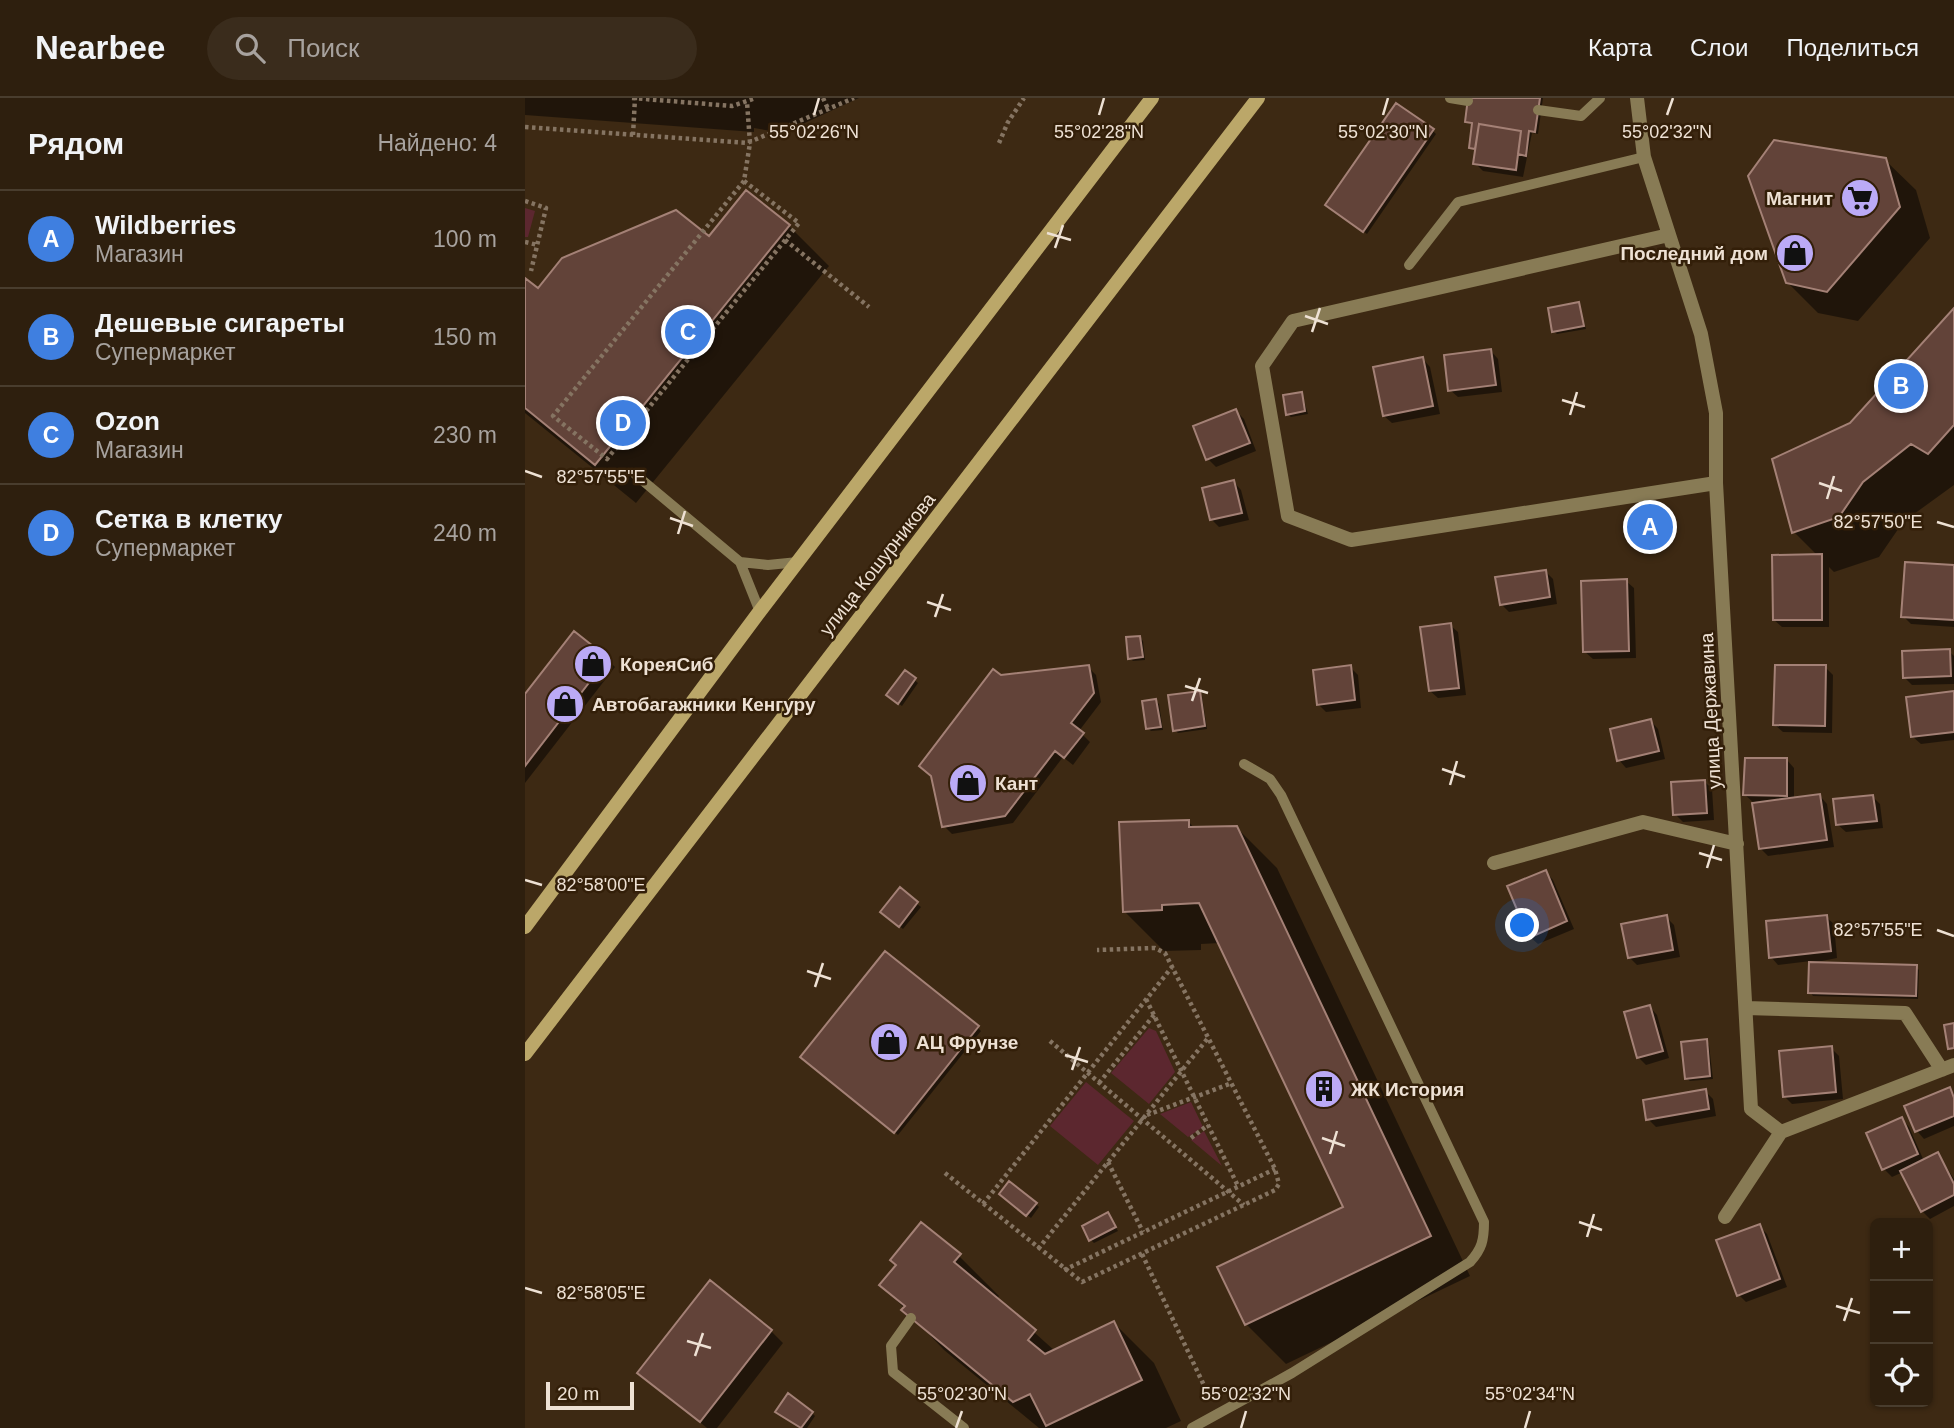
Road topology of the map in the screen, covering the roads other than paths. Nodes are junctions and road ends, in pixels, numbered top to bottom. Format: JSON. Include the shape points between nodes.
{"nodes":[{"id":1,"x":1152,"y":98,"type":"edge"},
{"id":2,"x":1258,"y":98,"type":"edge"},
{"id":3,"x":1450,"y":98,"type":"edge"},
{"id":4,"x":1599,"y":98,"type":"edge"},
{"id":5,"x":1637,"y":98,"type":"edge"},
{"id":6,"x":1468,"y":101,"type":"dead end"},
{"id":7,"x":1538,"y":110,"type":"dead end"},
{"id":8,"x":1644,"y":157,"type":"junction"},
{"id":9,"x":1669,"y":235,"type":"junction"},
{"id":10,"x":1409,"y":265,"type":"dead end"},
{"id":11,"x":636,"y":475,"type":"dead end"},
{"id":12,"x":1716,"y":483,"type":"junction"},
{"id":13,"x":740,"y":562,"type":"junction"},
{"id":14,"x":798,"y":562,"type":"junction"},
{"id":15,"x":760,"y":612,"type":"junction"},
{"id":16,"x":1244,"y":764,"type":"dead end"},
{"id":17,"x":1737,"y":844,"type":"junction"},
{"id":18,"x":1494,"y":863,"type":"dead end"},
{"id":19,"x":525,"y":927,"type":"edge"},
{"id":20,"x":1746,"y":1008,"type":"junction"},
{"id":21,"x":525,"y":1054,"type":"edge"},
{"id":22,"x":1948,"y":1067,"type":"edge"},
{"id":23,"x":1781,"y":1132,"type":"junction"},
{"id":24,"x":1725,"y":1217,"type":"dead end"},
{"id":25,"x":911,"y":1318,"type":"dead end"},
{"id":26,"x":964,"y":1428,"type":"edge"},
{"id":27,"x":1192,"y":1428,"type":"edge"}],
"edges":[{"from":1,"to":14,"type":"main road"},
{"from":2,"to":21,"type":"main road","name":"улица Кошурникова"},
{"from":3,"to":6,"type":"lane"},
{"from":4,"to":7,"type":"lane","via":[[1581,116]]},
{"from":5,"to":8,"type":"street","name":"улица Державина"},
{"from":8,"to":9,"type":"street","name":"улица Державина"},
{"from":8,"to":10,"type":"lane","via":[[1458,202]]},
{"from":9,"to":12,"type":"street","name":"улица Державина","via":[[1701,334],[1716,413]]},
{"from":9,"to":12,"type":"street","via":[[1293,321],[1262,366],[1288,516],[1351,540]]},
{"from":11,"to":13,"type":"lane"},
{"from":12,"to":17,"type":"street","name":"улица Державина"},
{"from":13,"to":14,"type":"lane"},
{"from":13,"to":15,"type":"lane"},
{"from":14,"to":15,"type":"main road"},
{"from":15,"to":19,"type":"main road"},
{"from":16,"to":27,"type":"lane","via":[[1270,779],[1281,795],[1484,1222],[1484,1237],[1470,1262],[1292,1373]]},
{"from":17,"to":18,"type":"street","via":[[1643,822]]},
{"from":17,"to":20,"type":"street","name":"улица Державина"},
{"from":20,"to":22,"type":"street","via":[[1905,1013]]},
{"from":20,"to":23,"type":"street","name":"улица Державина","via":[[1751,1109]]},
{"from":22,"to":23,"type":"street"},
{"from":23,"to":24,"type":"street"},
{"from":25,"to":26,"type":"lane","via":[[891,1346],[893,1372]]}]}
